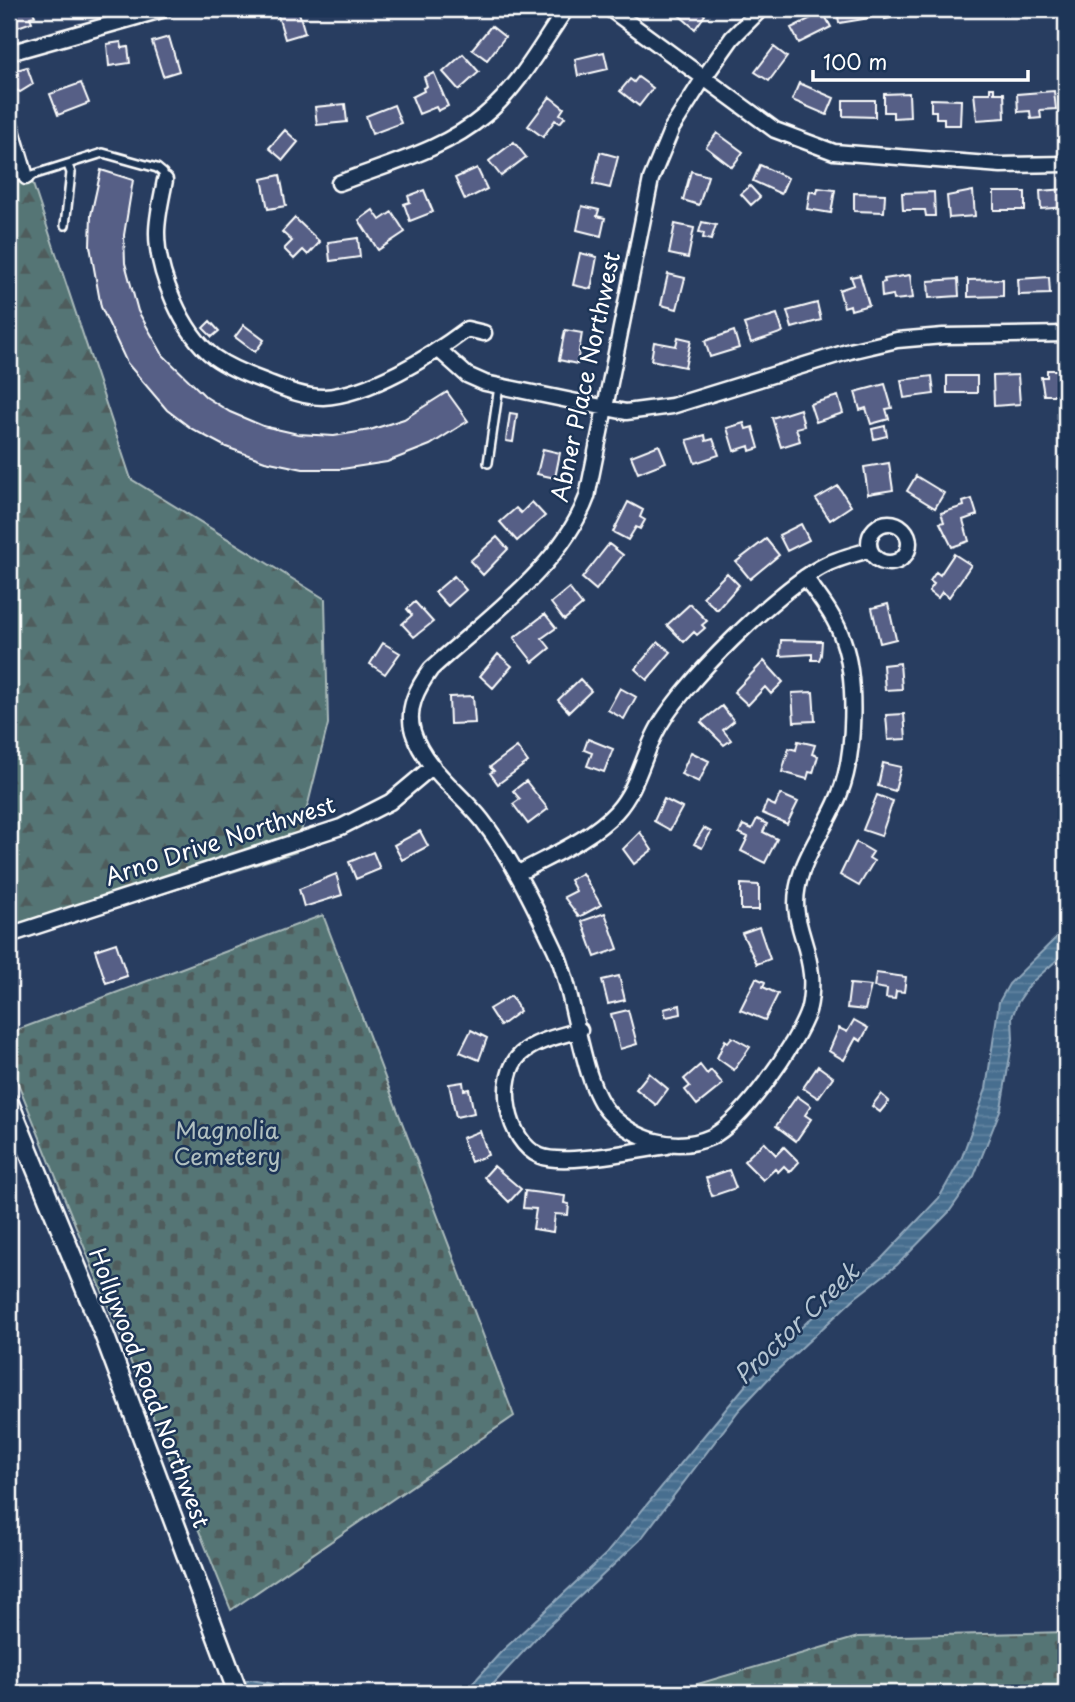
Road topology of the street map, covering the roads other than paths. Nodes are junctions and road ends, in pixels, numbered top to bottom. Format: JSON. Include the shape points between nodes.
{"nodes":[{"id":1,"x":165,"y":9,"type":"edge"},
{"id":2,"x":566,"y":9,"type":"edge"},
{"id":3,"x":610,"y":9,"type":"edge"},
{"id":4,"x":761,"y":9,"type":"edge"},
{"id":5,"x":9,"y":52,"type":"edge"},
{"id":6,"x":703,"y":79,"type":"junction"},
{"id":7,"x":9,"y":120,"type":"edge"},
{"id":8,"x":68,"y":164,"type":"junction"},
{"id":9,"x":1066,"y":164,"type":"edge"},
{"id":10,"x":26,"y":177,"type":"joint"},
{"id":11,"x":165,"y":180,"type":"joint"},
{"id":12,"x":339,"y":183,"type":"dead end"},
{"id":13,"x":65,"y":225,"type":"dead end"},
{"id":14,"x":484,"y":333,"type":"dead end"},
{"id":15,"x":1066,"y":334,"type":"edge"},
{"id":16,"x":439,"y":350,"type":"junction"},
{"id":17,"x":499,"y":386,"type":"junction"},
{"id":18,"x":605,"y":407,"type":"junction"},
{"id":19,"x":488,"y":463,"type":"dead end"},
{"id":20,"x":870,"y":550,"type":"dead end"},
{"id":21,"x":805,"y":577,"type":"junction"},
{"id":22,"x":433,"y":766,"type":"junction"},
{"id":23,"x":517,"y":874,"type":"junction"},
{"id":24,"x":9,"y":935,"type":"edge"},
{"id":25,"x":580,"y":1030,"type":"junction"},
{"id":26,"x":9,"y":1103,"type":"edge"},
{"id":27,"x":669,"y":1146,"type":"junction"},
{"id":28,"x":238,"y":1693,"type":"edge"}],
"edges":[{"from":1,"to":5,"type":"street"},
{"from":2,"to":12,"type":"street","via":[[515,83],[467,129]]},
{"from":3,"to":6,"type":"street"},
{"from":4,"to":6,"type":"street","name":"Abner Place Northwest","via":[[732,38]]},
{"from":6,"to":9,"type":"street","via":[[775,130],[834,152],[1001,165]]},
{"from":6,"to":18,"type":"street","name":"Abner Place Northwest","via":[[671,128],[651,179]]},
{"from":7,"to":10,"type":"street"},
{"from":8,"to":10,"type":"lane"},
{"from":8,"to":11,"type":"lane","via":[[103,153],[156,169]]},
{"from":8,"to":13,"type":"lane"},
{"from":11,"to":16,"type":"street","via":[[157,234],[163,275],[171,298],[213,356],[300,394],[323,397],[348,393]]},
{"from":14,"to":16,"type":"street","via":[[467,329]]},
{"from":15,"to":18,"type":"street","via":[[897,340],[672,406],[626,412]]},
{"from":16,"to":17,"type":"street","via":[[467,375]]},
{"from":17,"to":18,"type":"street"},
{"from":17,"to":19,"type":"lane"},
{"from":18,"to":22,"type":"street","name":"Abner Place Northwest","via":[[587,497],[568,538],[418,687],[412,729]]},
{"from":20,"to":21,"type":"street","via":[[826,564]]},
{"from":21,"to":23,"type":"street","via":[[769,605],[676,699],[656,732],[635,786],[615,813],[592,832]]},
{"from":21,"to":27,"type":"street","via":[[832,615],[844,642],[851,728],[842,790],[796,892],[796,923],[811,974],[809,1008],[798,1033],[738,1118],[709,1137]]},
{"from":22,"to":23,"type":"street","name":"Abner Place Northwest","via":[[482,820]]},
{"from":22,"to":24,"type":"street","name":"Arno Drive Northwest","via":[[390,802],[341,827]]},
{"from":23,"to":25,"type":"street","name":"Abner Place Northwest","via":[[556,953]]},
{"from":25,"to":27,"type":"street","name":"Abner Place Northwest","via":[[591,1082],[607,1111],[633,1133]]},
{"from":25,"to":27,"type":"street","via":[[531,1046],[512,1065],[507,1094],[522,1142],[538,1155],[556,1160]]},
{"from":26,"to":28,"type":"street","name":"Hollywood Road Northwest","via":[[104,1334]]}]}
